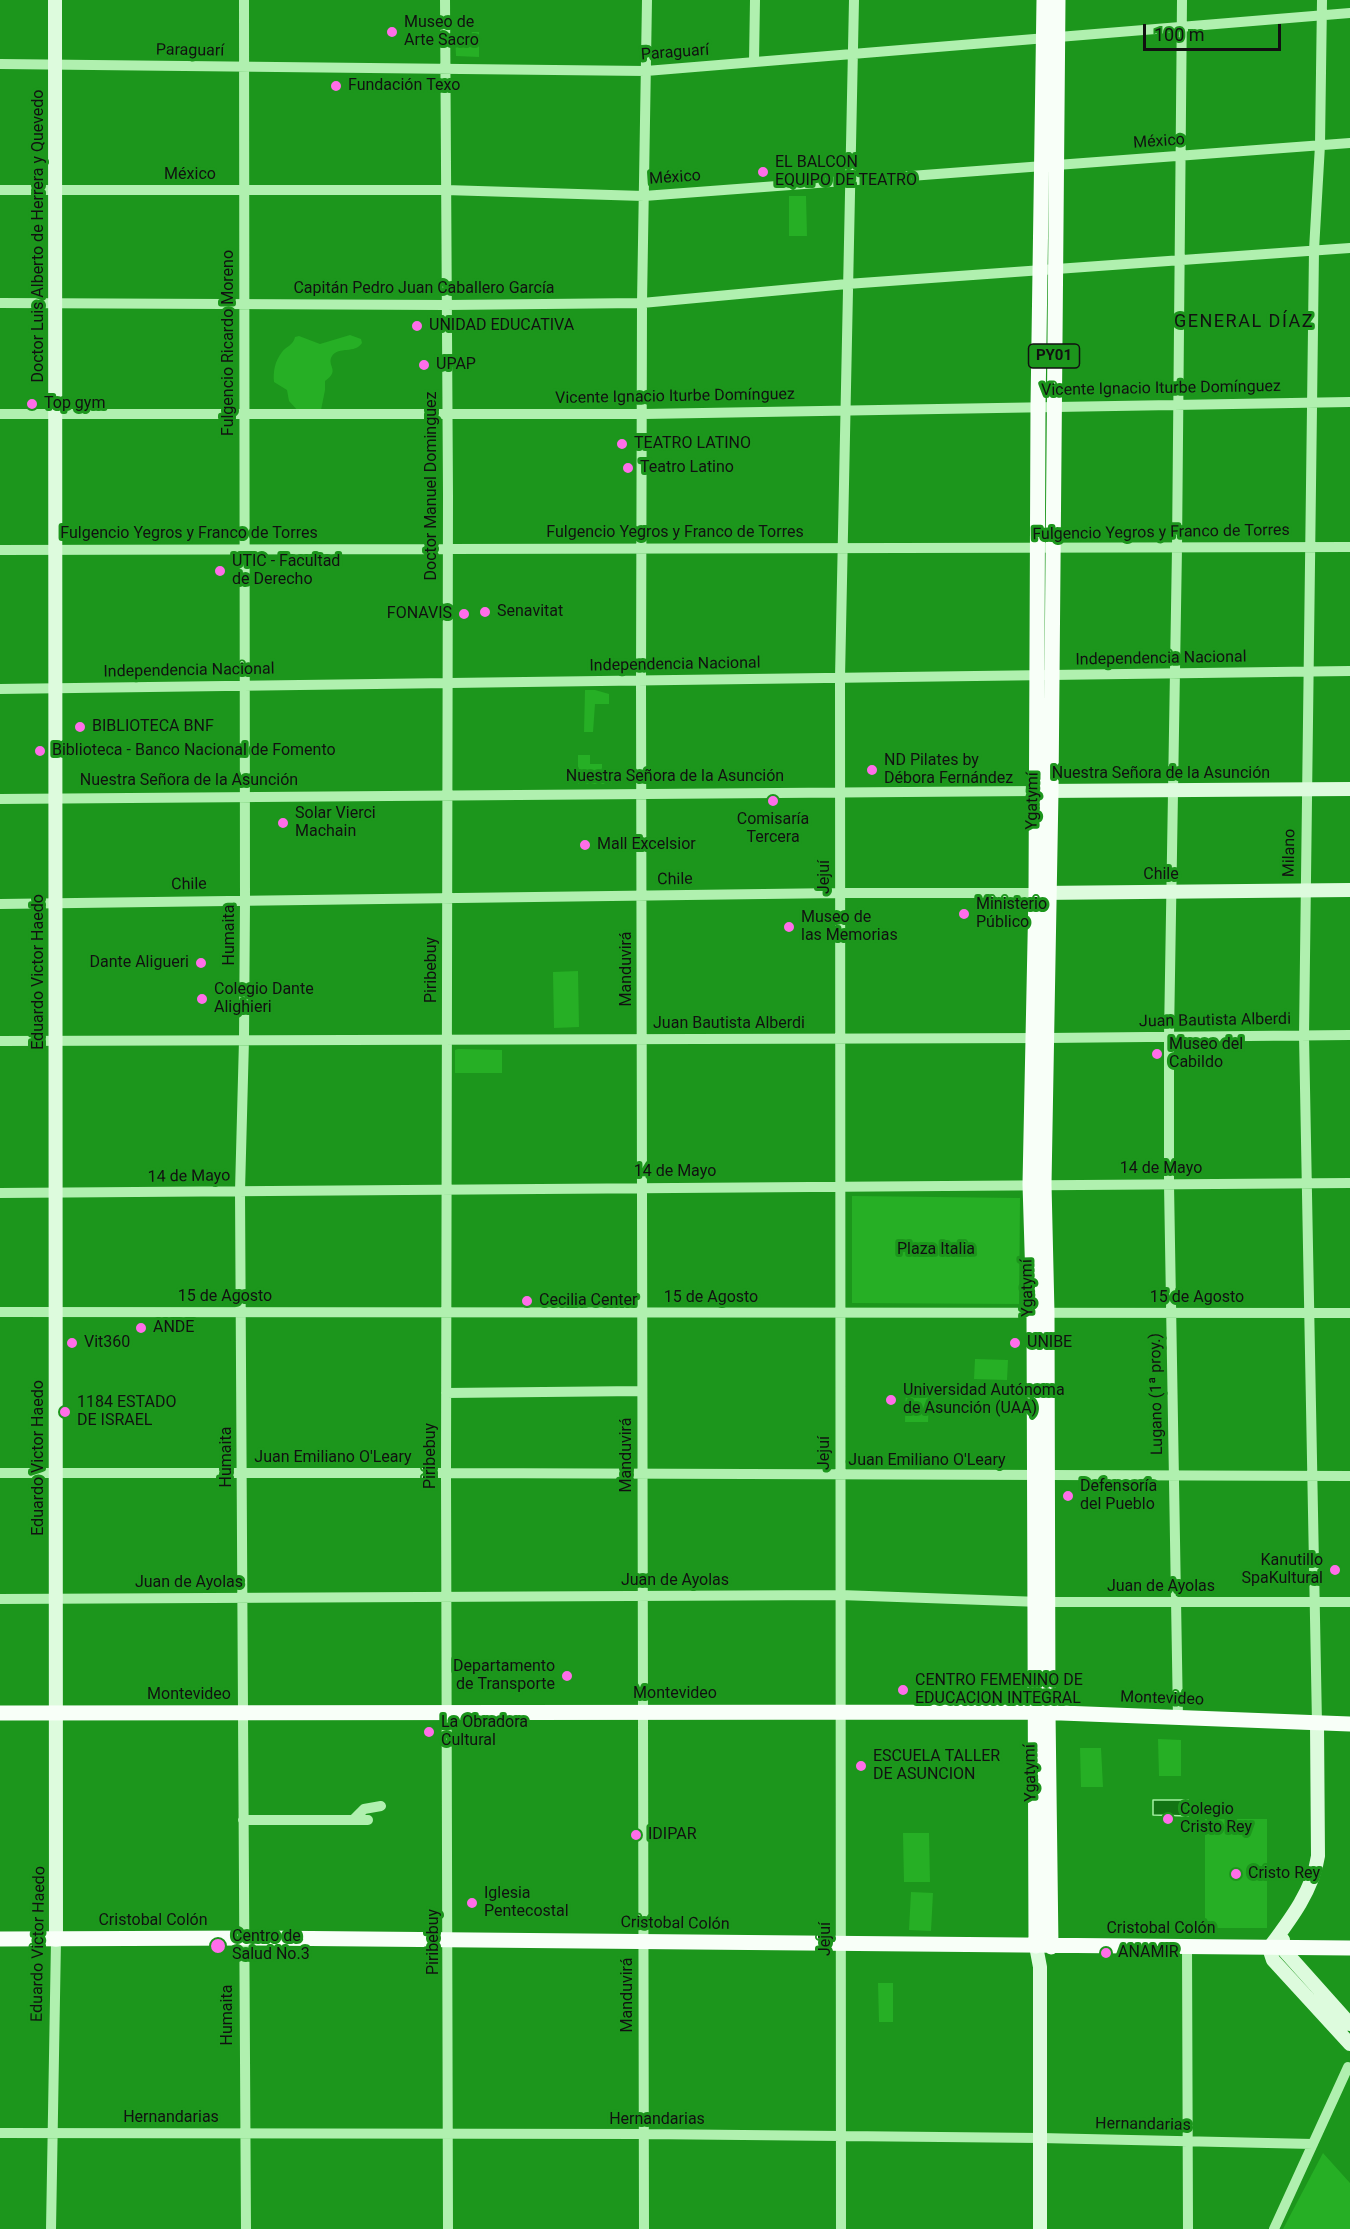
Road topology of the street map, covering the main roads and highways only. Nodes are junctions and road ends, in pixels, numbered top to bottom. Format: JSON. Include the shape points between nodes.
{"nodes":[{"id":1,"x":1044,"y":0,"type":"edge"},
{"id":2,"x":1058,"y":0,"type":"edge"},
{"id":3,"x":1051,"y":37,"type":"junction"},
{"id":4,"x":1048,"y":270,"type":"junction"},
{"id":5,"x":1045,"y":549,"type":"junction"},
{"id":6,"x":1041,"y":1712,"type":"junction"},
{"id":7,"x":0,"y":1713,"type":"edge"},
{"id":8,"x":1350,"y":1724,"type":"edge"},
{"id":9,"x":0,"y":1939,"type":"edge"},
{"id":10,"x":1044,"y":1946,"type":"junction"},
{"id":11,"x":1350,"y":1948,"type":"edge"}],
"edges":[{"from":1,"to":3,"type":"main road","number":"PY01"},
{"from":2,"to":3,"type":"main road","number":"PY01"},
{"from":3,"to":4,"type":"main road","number":"PY01"},
{"from":4,"to":5,"type":"main road","number":"PY01","via":[[1054,406]]},
{"from":4,"to":5,"type":"main road","number":"PY01","via":[[1038,406]]},
{"from":5,"to":6,"type":"main road","name":"Ygatymí","number":"PY01","via":[[1037,1184]]},
{"from":6,"to":7,"type":"main road","name":"Montevideo"},
{"from":6,"to":8,"type":"main road","name":"Montevideo"},
{"from":6,"to":10,"type":"main road","name":"Ygatymí"},
{"from":9,"to":10,"type":"main road","name":"Cristobal Colón"},
{"from":10,"to":11,"type":"main road","name":"Cristobal Colón"}]}
